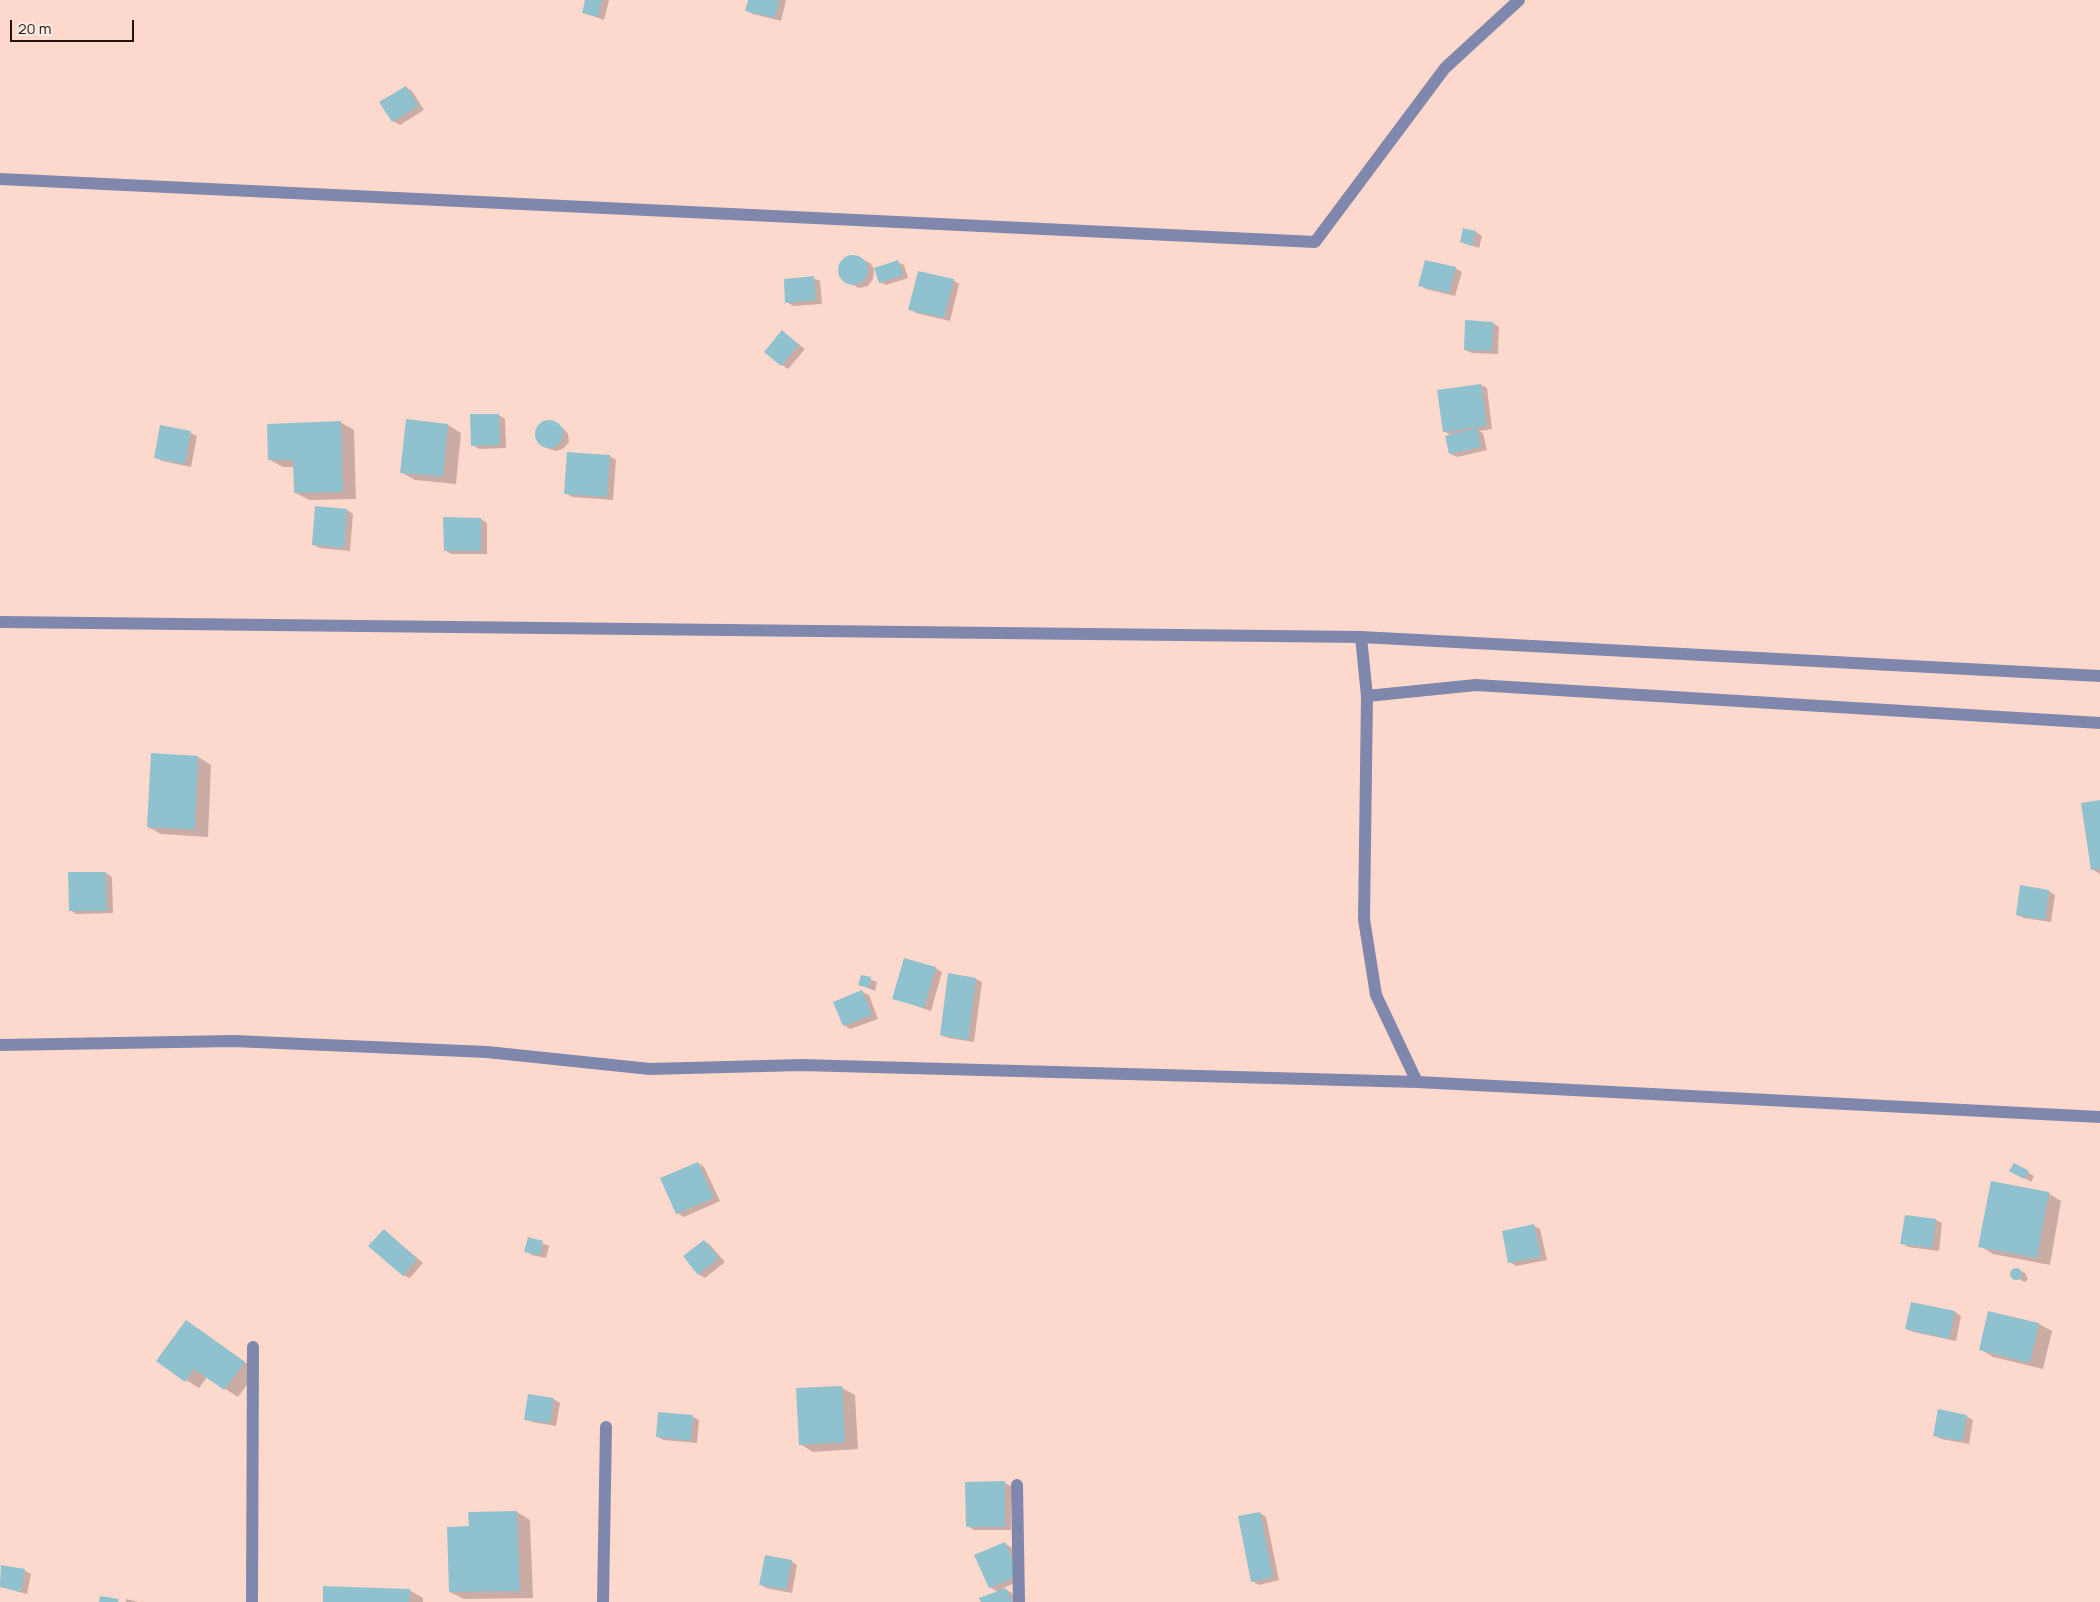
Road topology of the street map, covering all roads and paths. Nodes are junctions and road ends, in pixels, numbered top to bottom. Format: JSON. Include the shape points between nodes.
{"nodes":[{"id":1,"x":1519,"y":0,"type":"edge"},
{"id":2,"x":0,"y":179,"type":"edge"},
{"id":3,"x":0,"y":622,"type":"edge"},
{"id":4,"x":1361,"y":637,"type":"junction"},
{"id":5,"x":2100,"y":676,"type":"edge"},
{"id":6,"x":1367,"y":696,"type":"junction"},
{"id":7,"x":2100,"y":723,"type":"edge"},
{"id":8,"x":0,"y":1045,"type":"edge"},
{"id":9,"x":1417,"y":1082,"type":"junction"},
{"id":10,"x":2100,"y":1117,"type":"edge"},
{"id":11,"x":253,"y":1347,"type":"dead end"},
{"id":12,"x":606,"y":1427,"type":"dead end"},
{"id":13,"x":1017,"y":1484,"type":"dead end"},
{"id":14,"x":252,"y":1602,"type":"edge"},
{"id":15,"x":603,"y":1602,"type":"edge"},
{"id":16,"x":1019,"y":1602,"type":"edge"}],
"edges":[{"from":1,"to":2,"type":"street","via":[[1445,68],[1315,242]]},
{"from":3,"to":4,"type":"street"},
{"from":4,"to":5,"type":"street"},
{"from":4,"to":6,"type":"street"},
{"from":6,"to":7,"type":"street","via":[[1476,684]]},
{"from":6,"to":9,"type":"street","via":[[1364,919],[1376,995]]},
{"from":8,"to":9,"type":"street","via":[[234,1041],[488,1052],[650,1069],[801,1065]]},
{"from":9,"to":10,"type":"street"},
{"from":11,"to":14,"type":"street"},
{"from":12,"to":15,"type":"street"},
{"from":13,"to":16,"type":"street"}]}
